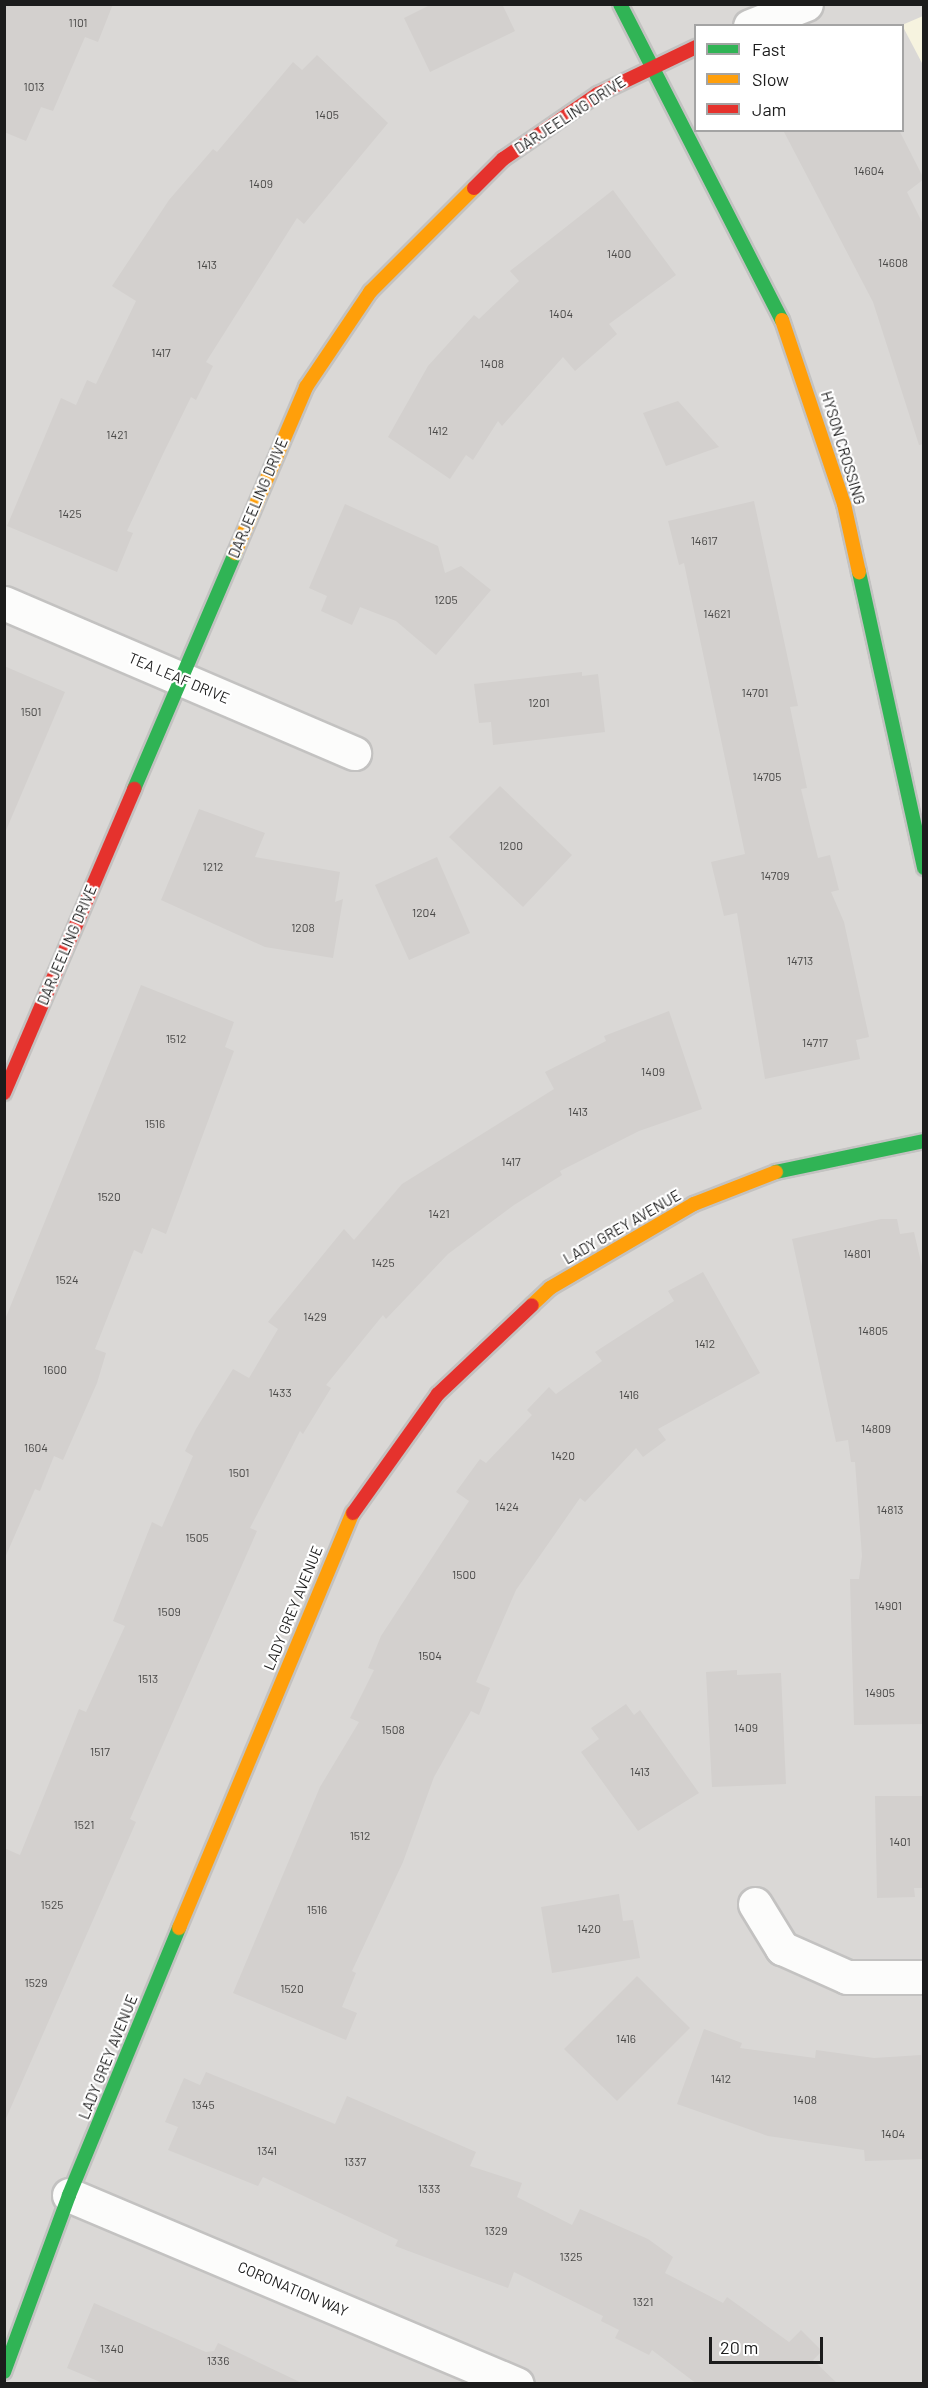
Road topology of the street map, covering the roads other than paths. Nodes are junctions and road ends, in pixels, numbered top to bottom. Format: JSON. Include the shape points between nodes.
{"nodes":[{"id":1,"x":620,"y":4,"type":"edge"},
{"id":2,"x":806,"y":4,"type":"edge"},
{"id":3,"x":755,"y":24,"type":"edge"},
{"id":4,"x":694,"y":48,"type":"edge"},
{"id":5,"x":649,"y":66,"type":"junction"},
{"id":6,"x":4,"y":603,"type":"edge"},
{"id":7,"x":181,"y":679,"type":"junction"},
{"id":8,"x":354,"y":753,"type":"dead end"},
{"id":9,"x":924,"y":868,"type":"edge"},
{"id":10,"x":4,"y":1093,"type":"edge"},
{"id":11,"x":924,"y":1141,"type":"edge"},
{"id":12,"x":755,"y":1904,"type":"dead end"},
{"id":13,"x":924,"y":1977,"type":"edge"},
{"id":14,"x":69,"y":2195,"type":"junction"},
{"id":15,"x":4,"y":2372,"type":"edge"},
{"id":16,"x":517,"y":2384,"type":"edge"}],
"edges":[{"from":1,"to":5,"type":"street","name":"HYSON CROSSING"},
{"from":2,"to":3,"type":"street"},
{"from":4,"to":5,"type":"street","name":"DARJEELING DRIVE"},
{"from":5,"to":7,"type":"street","name":"DARJEELING DRIVE","via":[[503,159],[370,292],[306,387]]},
{"from":5,"to":9,"type":"street","name":"HYSON CROSSING","via":[[789,334],[844,504]]},
{"from":6,"to":7,"type":"street","name":"TEA LEAF DRIVE"},
{"from":7,"to":8,"type":"street","name":"TEA LEAF DRIVE"},
{"from":7,"to":10,"type":"street","name":"DARJEELING DRIVE"},
{"from":11,"to":14,"type":"street","name":"LADY GREY AVENUE","via":[[782,1170],[694,1204],[550,1288],[438,1394],[345,1524]]},
{"from":12,"to":13,"type":"street","via":[[782,1948],[847,1977]]},
{"from":14,"to":15,"type":"street","name":"LADY GREY AVENUE"},
{"from":14,"to":16,"type":"street","name":"CORONATION WAY"}]}
